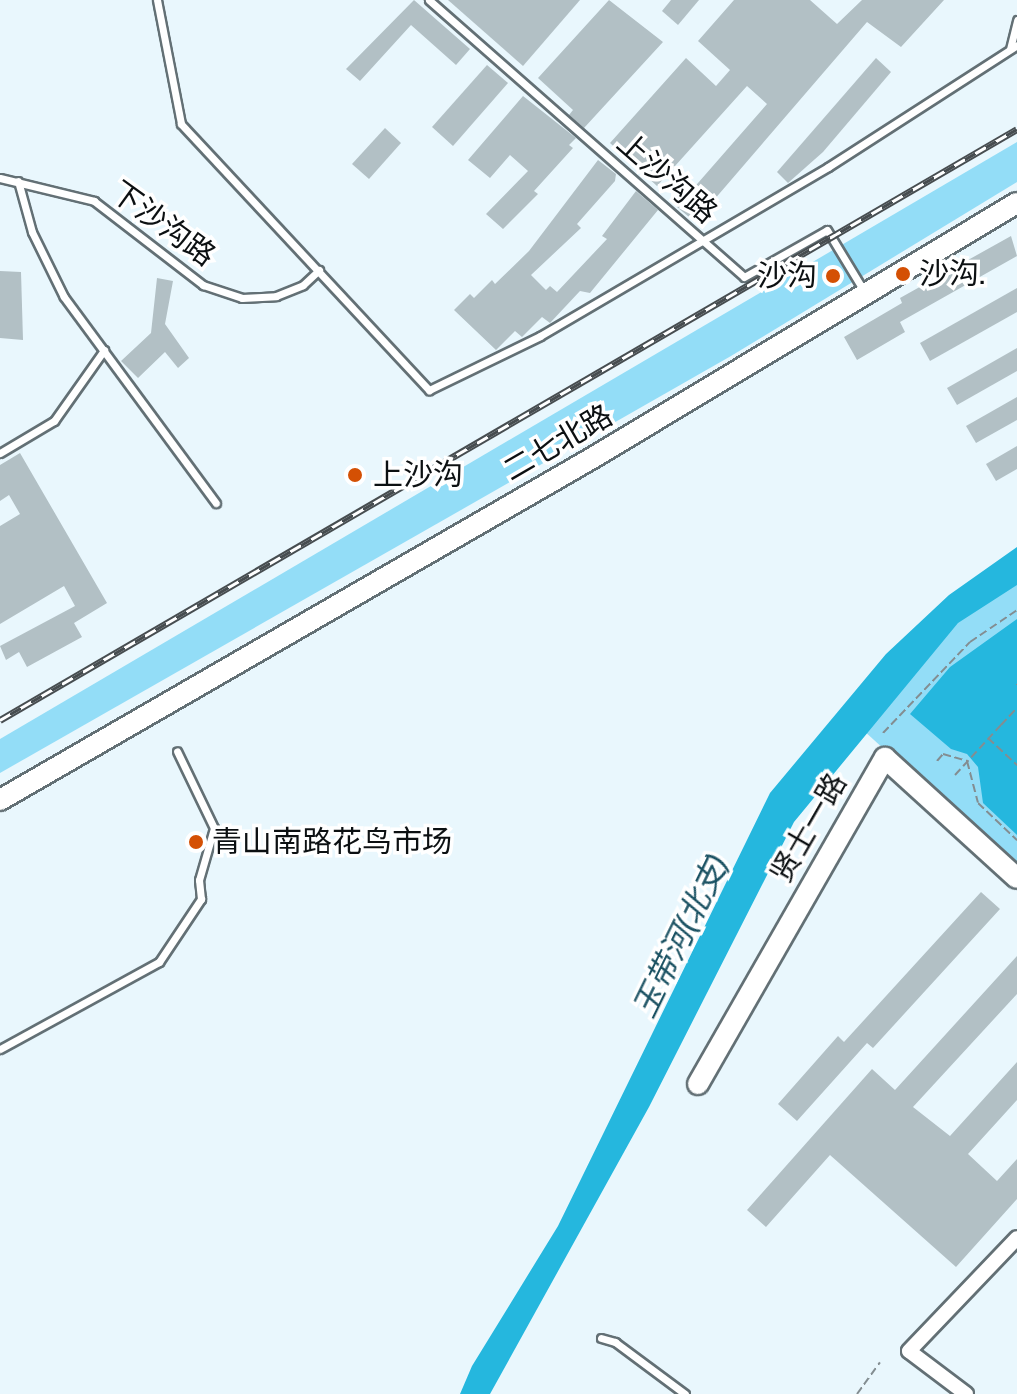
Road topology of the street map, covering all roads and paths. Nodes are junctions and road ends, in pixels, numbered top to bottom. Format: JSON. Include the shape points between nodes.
{"nodes":[{"id":1,"x":157,"y":0,"type":"edge"},
{"id":2,"x":429,"y":0,"type":"edge"},
{"id":3,"x":1017,"y":20,"type":"edge"},
{"id":4,"x":1013,"y":47,"type":"edge"},
{"id":5,"x":0,"y":178,"type":"edge"},
{"id":6,"x":18,"y":181,"type":"junction"},
{"id":7,"x":1015,"y":208,"type":"edge"},
{"id":8,"x":701,"y":240,"type":"junction"},
{"id":9,"x":319,"y":270,"type":"junction"},
{"id":10,"x":867,"y":296,"type":"junction"},
{"id":11,"x":104,"y":350,"type":"junction"},
{"id":12,"x":0,"y":453,"type":"edge"},
{"id":13,"x":216,"y":503,"type":"dead end"},
{"id":14,"x":1017,"y":610,"type":"edge"},
{"id":15,"x":1017,"y":708,"type":"edge"},
{"id":16,"x":883,"y":733,"type":"dead end"},
{"id":17,"x":988,"y":738,"type":"junction"},
{"id":18,"x":177,"y":751,"type":"dead end"},
{"id":19,"x":937,"y":761,"type":"dead end"},
{"id":20,"x":967,"y":761,"type":"junction"},
{"id":21,"x":1017,"y":765,"type":"edge"},
{"id":22,"x":955,"y":775,"type":"dead end"},
{"id":23,"x":0,"y":800,"type":"edge"},
{"id":24,"x":1017,"y":840,"type":"edge"},
{"id":25,"x":1017,"y":878,"type":"edge"},
{"id":26,"x":0,"y":1049,"type":"edge"},
{"id":27,"x":698,"y":1084,"type":"dead end"},
{"id":28,"x":1017,"y":1238,"type":"edge"},
{"id":29,"x":601,"y":1338,"type":"dead end"},
{"id":30,"x":880,"y":1362,"type":"dead end"},
{"id":31,"x":685,"y":1394,"type":"edge"},
{"id":32,"x":857,"y":1394,"type":"edge"},
{"id":33,"x":966,"y":1394,"type":"edge"}],
"edges":[{"from":1,"to":9,"type":"lane","via":[[181,124]]},
{"from":2,"to":8,"type":"lane","name":"上沙沟路"},
{"from":3,"to":4,"type":"lane"},
{"from":4,"to":8,"type":"lane","via":[[828,167]]},
{"from":5,"to":6,"type":"lane","name":"下沙沟路"},
{"from":6,"to":9,"type":"lane","name":"下沙沟路","via":[[94,201],[203,285],[242,298],[276,296],[303,285]]},
{"from":6,"to":11,"type":"lane","via":[[32,232],[58,284]]},
{"from":7,"to":10,"type":"main road","name":"二七北路"},
{"from":8,"to":9,"type":"lane","via":[[540,336],[429,390]]},
{"from":8,"to":10,"type":"lane","name":"上沙沟路","via":[[744,277],[827,230]]},
{"from":10,"to":23,"type":"main road","name":"二七北路"},
{"from":11,"to":12,"type":"lane","via":[[54,421]]},
{"from":11,"to":13,"type":"lane"},
{"from":14,"to":16,"type":"path","via":[[970,642]]},
{"from":15,"to":17,"type":"path","bridge":true},
{"from":17,"to":20,"type":"path","bridge":true},
{"from":17,"to":21,"type":"path"},
{"from":18,"to":26,"type":"lane","via":[[214,828],[199,880],[201,899],[159,962]]},
{"from":19,"to":20,"type":"path","via":[[943,754]]},
{"from":20,"to":22,"type":"path","bridge":true},
{"from":20,"to":24,"type":"path","via":[[978,803]]},
{"from":25,"to":27,"type":"main road","name":"贤士一路","via":[[885,758]]},
{"from":28,"to":33,"type":"street","via":[[909,1351]]},
{"from":29,"to":31,"type":"lane","via":[[641,1359]]},
{"from":30,"to":32,"type":"path"}]}
